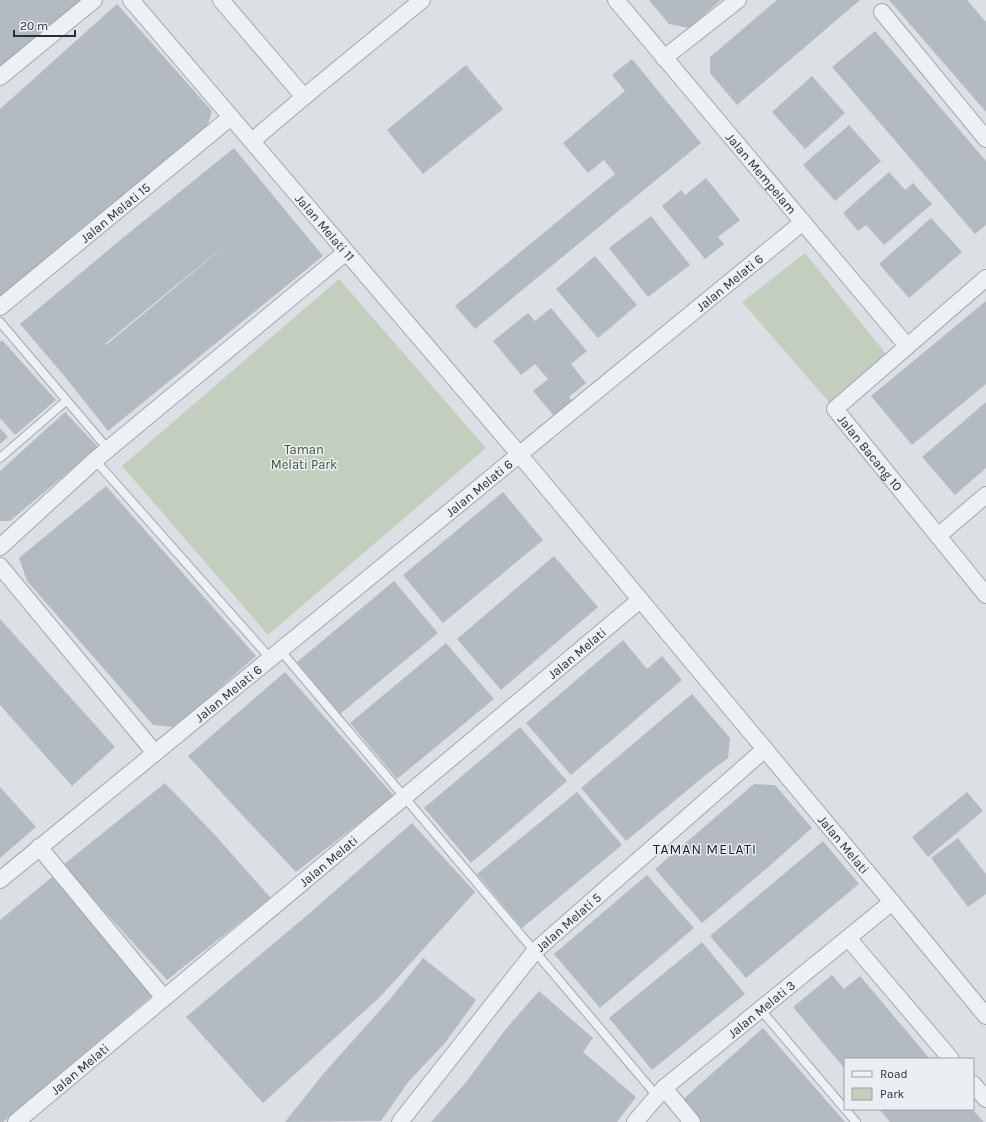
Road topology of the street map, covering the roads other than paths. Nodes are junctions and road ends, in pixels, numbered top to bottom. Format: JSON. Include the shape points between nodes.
{"nodes":[{"id":1,"x":94,"y":0,"type":"edge"},
{"id":2,"x":131,"y":0,"type":"edge"},
{"id":3,"x":222,"y":0,"type":"edge"},
{"id":4,"x":616,"y":0,"type":"edge"},
{"id":5,"x":738,"y":0,"type":"edge"},
{"id":6,"x":419,"y":1,"type":"edge"},
{"id":7,"x":882,"y":12,"type":"dead end"},
{"id":8,"x":664,"y":58,"type":"junction"},
{"id":9,"x":0,"y":77,"type":"edge"},
{"id":10,"x":304,"y":97,"type":"junction"},
{"id":11,"x":231,"y":117,"type":"junction"},
{"id":12,"x":986,"y":139,"type":"edge"},
{"id":13,"x":252,"y":141,"type":"junction"},
{"id":14,"x":802,"y":222,"type":"junction"},
{"id":15,"x":346,"y":252,"type":"junction"},
{"id":16,"x":986,"y":278,"type":"edge"},
{"id":17,"x":0,"y":307,"type":"edge"},
{"id":18,"x":0,"y":322,"type":"edge"},
{"id":19,"x":907,"y":346,"type":"junction"},
{"id":20,"x":66,"y":401,"type":"junction"},
{"id":21,"x":108,"y":449,"type":"junction"},
{"id":22,"x":519,"y":454,"type":"junction"},
{"id":23,"x":0,"y":458,"type":"edge"},
{"id":24,"x":95,"y":460,"type":"junction"},
{"id":25,"x":986,"y":495,"type":"edge"},
{"id":26,"x":938,"y":536,"type":"junction"},
{"id":27,"x":0,"y":547,"type":"edge"},
{"id":28,"x":0,"y":566,"type":"edge"},
{"id":29,"x":986,"y":595,"type":"edge"},
{"id":30,"x":640,"y":600,"type":"junction"},
{"id":31,"x":275,"y":654,"type":"junction"},
{"id":32,"x":765,"y":749,"type":"junction"},
{"id":33,"x":155,"y":753,"type":"junction"},
{"id":34,"x":404,"y":797,"type":"junction"},
{"id":35,"x":39,"y":847,"type":"junction"},
{"id":36,"x":0,"y":880,"type":"edge"},
{"id":37,"x":892,"y":902,"type":"junction"},
{"id":38,"x":848,"y":938,"type":"junction"},
{"id":39,"x":535,"y":951,"type":"junction"},
{"id":40,"x":164,"y":998,"type":"junction"},
{"id":41,"x":760,"y":1009,"type":"junction"},
{"id":42,"x":986,"y":1016,"type":"edge"},
{"id":43,"x":951,"y":1058,"type":"edge"},
{"id":44,"x":974,"y":1085,"type":"edge"},
{"id":45,"x":660,"y":1092,"type":"junction"},
{"id":46,"x":986,"y":1099,"type":"edge"},
{"id":47,"x":844,"y":1108,"type":"edge"},
{"id":48,"x":846,"y":1110,"type":"edge"},
{"id":49,"x":16,"y":1122,"type":"edge"},
{"id":50,"x":400,"y":1122,"type":"edge"},
{"id":51,"x":635,"y":1122,"type":"edge"},
{"id":52,"x":692,"y":1122,"type":"edge"},
{"id":53,"x":856,"y":1122,"type":"edge"}],
"edges":[{"from":1,"to":9,"type":"street"},
{"from":2,"to":11,"type":"street","name":"Jalan Melati 11"},
{"from":3,"to":10,"type":"street"},
{"from":4,"to":8,"type":"street","name":"Jalan Mempelam"},
{"from":5,"to":8,"type":"street"},
{"from":6,"to":10,"type":"street"},
{"from":7,"to":12,"type":"street"},
{"from":8,"to":14,"type":"street","name":"Jalan Mempelam"},
{"from":10,"to":13,"type":"street"},
{"from":11,"to":13,"type":"street","name":"Jalan Melati 11"},
{"from":11,"to":17,"type":"street","name":"Jalan Melati 15"},
{"from":13,"to":15,"type":"street","name":"Jalan Melati 11"},
{"from":14,"to":19,"type":"street","name":"Jalan Mempelam"},
{"from":14,"to":22,"type":"street","name":"Jalan Melati 6"},
{"from":15,"to":21,"type":"street"},
{"from":15,"to":22,"type":"street","name":"Jalan Melati 11"},
{"from":16,"to":19,"type":"street","name":"Jalan Bacang 10"},
{"from":18,"to":20,"type":"lane"},
{"from":19,"to":26,"type":"street","name":"Jalan Bacang 10","via":[[835,409]]},
{"from":20,"to":21,"type":"lane"},
{"from":20,"to":23,"type":"lane"},
{"from":21,"to":24,"type":"street"},
{"from":22,"to":30,"type":"street","name":"Jalan Melati"},
{"from":22,"to":31,"type":"street","name":"Jalan Melati 6"},
{"from":24,"to":27,"type":"street"},
{"from":24,"to":31,"type":"lane"},
{"from":25,"to":26,"type":"street"},
{"from":26,"to":29,"type":"street","name":"Jalan Bacang 10"},
{"from":28,"to":33,"type":"street"},
{"from":30,"to":32,"type":"street","name":"Jalan Melati"},
{"from":30,"to":34,"type":"street","name":"Jalan Melati"},
{"from":31,"to":33,"type":"street","name":"Jalan Melati 6"},
{"from":31,"to":34,"type":"lane"},
{"from":32,"to":37,"type":"street","name":"Jalan Melati"},
{"from":32,"to":39,"type":"street","name":"Jalan Melati 5"},
{"from":33,"to":35,"type":"street","name":"Jalan Melati 6"},
{"from":34,"to":39,"type":"lane"},
{"from":34,"to":40,"type":"street","name":"Jalan Melati"},
{"from":35,"to":36,"type":"street","name":"Jalan Melati 6"},
{"from":35,"to":40,"type":"street"},
{"from":37,"to":38,"type":"street","name":"Jalan Melati 3"},
{"from":37,"to":42,"type":"street","name":"Jalan Melati"},
{"from":38,"to":41,"type":"street","name":"Jalan Melati 3"},
{"from":38,"to":43,"type":"street"},
{"from":39,"to":45,"type":"lane"},
{"from":39,"to":50,"type":"street","name":"Jalan Melati 5"},
{"from":40,"to":49,"type":"street","name":"Jalan Melati"},
{"from":41,"to":45,"type":"street","name":"Jalan Melati 3"},
{"from":41,"to":47,"type":"lane"},
{"from":44,"to":46,"type":"street"},
{"from":45,"to":51,"type":"street","name":"Jalan Melati 3"},
{"from":45,"to":52,"type":"street"},
{"from":48,"to":53,"type":"lane"}]}
